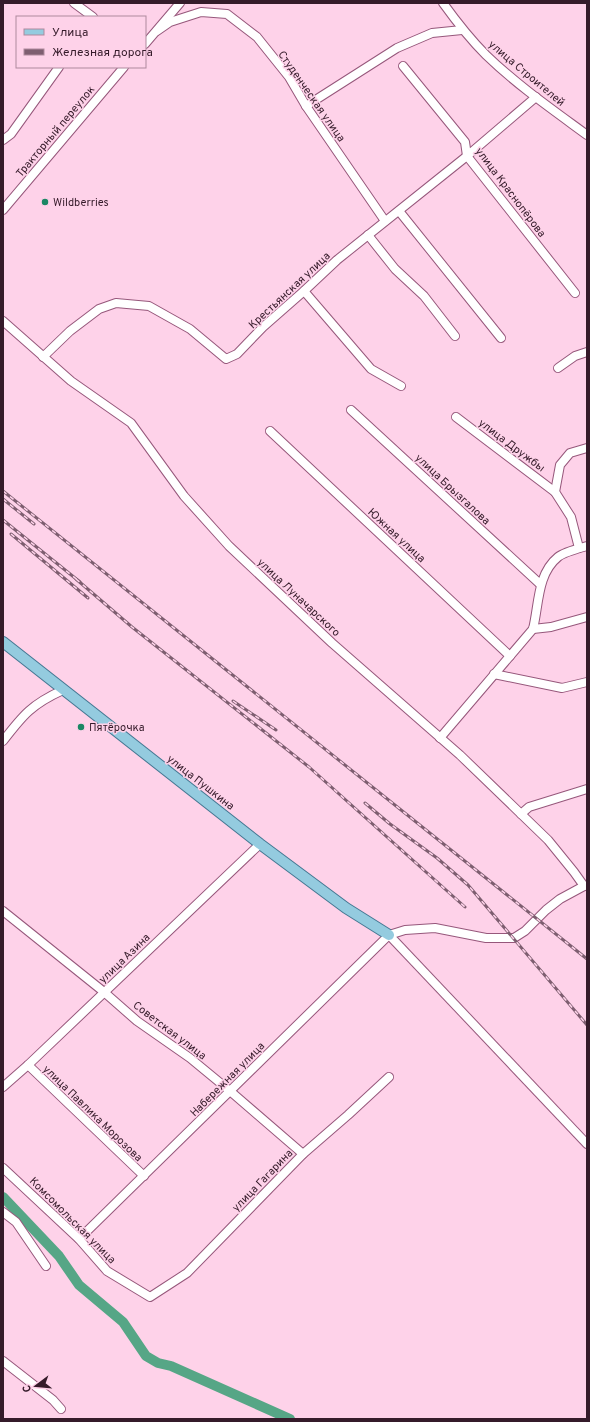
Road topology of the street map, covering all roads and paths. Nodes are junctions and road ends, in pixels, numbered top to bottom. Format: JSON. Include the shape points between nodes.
{"nodes":[{"id":1,"x":74,"y":3,"type":"edge"},
{"id":2,"x":180,"y":3,"type":"edge"},
{"id":3,"x":443,"y":3,"type":"edge"},
{"id":4,"x":92,"y":16,"type":"edge"},
{"id":5,"x":462,"y":30,"type":"junction"},
{"id":6,"x":157,"y":31,"type":"junction"},
{"id":7,"x":146,"y":43,"type":"edge"},
{"id":8,"x":403,"y":66,"type":"dead end"},
{"id":9,"x":58,"y":68,"type":"edge"},
{"id":10,"x":123,"y":68,"type":"edge"},
{"id":11,"x":536,"y":97,"type":"junction"},
{"id":12,"x":306,"y":106,"type":"junction"},
{"id":13,"x":587,"y":135,"type":"edge"},
{"id":14,"x":3,"y":140,"type":"edge"},
{"id":15,"x":467,"y":156,"type":"junction"},
{"id":16,"x":3,"y":210,"type":"edge"},
{"id":17,"x":399,"y":211,"type":"junction"},
{"id":18,"x":385,"y":221,"type":"junction"},
{"id":19,"x":368,"y":235,"type":"junction"},
{"id":20,"x":304,"y":291,"type":"junction"},
{"id":21,"x":575,"y":293,"type":"dead end"},
{"id":22,"x":3,"y":321,"type":"edge"},
{"id":23,"x":455,"y":336,"type":"dead end"},
{"id":24,"x":501,"y":338,"type":"dead end"},
{"id":25,"x":587,"y":352,"type":"edge"},
{"id":26,"x":43,"y":357,"type":"junction"},
{"id":27,"x":558,"y":368,"type":"dead end"},
{"id":28,"x":401,"y":386,"type":"dead end"},
{"id":29,"x":351,"y":410,"type":"dead end"},
{"id":30,"x":456,"y":417,"type":"dead end"},
{"id":31,"x":270,"y":431,"type":"dead end"},
{"id":32,"x":587,"y":448,"type":"edge"},
{"id":33,"x":555,"y":492,"type":"junction"},
{"id":34,"x":583,"y":547,"type":"edge"},
{"id":35,"x":540,"y":584,"type":"junction"},
{"id":36,"x":587,"y":617,"type":"edge"},
{"id":37,"x":533,"y":629,"type":"junction"},
{"id":38,"x":3,"y":642,"type":"edge"},
{"id":39,"x":510,"y":656,"type":"junction"},
{"id":40,"x":494,"y":674,"type":"junction"},
{"id":41,"x":587,"y":682,"type":"edge"},
{"id":42,"x":63,"y":690,"type":"junction"},
{"id":43,"x":440,"y":738,"type":"junction"},
{"id":44,"x":3,"y":742,"type":"edge"},
{"id":45,"x":587,"y":789,"type":"edge"},
{"id":46,"x":521,"y":814,"type":"junction"},
{"id":47,"x":260,"y":844,"type":"junction"},
{"id":48,"x":585,"y":887,"type":"edge"},
{"id":49,"x":3,"y":911,"type":"edge"},
{"id":50,"x":389,"y":935,"type":"junction"},
{"id":51,"x":104,"y":992,"type":"junction"},
{"id":52,"x":28,"y":1065,"type":"junction"},
{"id":53,"x":389,"y":1077,"type":"dead end"},
{"id":54,"x":3,"y":1087,"type":"edge"},
{"id":55,"x":230,"y":1091,"type":"junction"},
{"id":56,"x":587,"y":1144,"type":"edge"},
{"id":57,"x":303,"y":1154,"type":"junction"},
{"id":58,"x":3,"y":1168,"type":"edge"},
{"id":59,"x":144,"y":1176,"type":"junction"},
{"id":60,"x":3,"y":1212,"type":"edge"},
{"id":61,"x":79,"y":1239,"type":"junction"},
{"id":62,"x":46,"y":1266,"type":"dead end"},
{"id":63,"x":150,"y":1297,"type":"joint"},
{"id":64,"x":3,"y":1361,"type":"edge"},
{"id":65,"x":61,"y":1409,"type":"dead end"}],
"edges":[{"from":1,"to":4,"type":"street"},
{"from":2,"to":6,"type":"street"},
{"from":3,"to":5,"type":"street","name":"улица Строителей"},
{"from":5,"to":11,"type":"street","name":"улица Строителей","via":[[486,55]]},
{"from":5,"to":12,"type":"street","via":[[432,33],[397,48]]},
{"from":6,"to":7,"type":"street"},
{"from":6,"to":12,"type":"street","name":"Студенческая улица","via":[[170,22],[201,12],[227,14],[257,37],[289,77]]},
{"from":8,"to":15,"type":"street","name":"улица Краснопёрова","via":[[465,142]]},
{"from":9,"to":14,"type":"street","via":[[11,134]]},
{"from":10,"to":16,"type":"street","name":"Тракторный переулок"},
{"from":11,"to":13,"type":"street","name":"улица Строителей"},
{"from":11,"to":15,"type":"street","name":"Крестьянская улица"},
{"from":12,"to":18,"type":"street","name":"Студенческая улица"},
{"from":15,"to":17,"type":"street","name":"Крестьянская улица"},
{"from":15,"to":21,"type":"street","name":"улица Краснопёрова"},
{"from":17,"to":18,"type":"street","name":"Крестьянская улица"},
{"from":17,"to":24,"type":"street"},
{"from":18,"to":19,"type":"street","name":"Крестьянская улица"},
{"from":19,"to":20,"type":"street","name":"Крестьянская улица"},
{"from":19,"to":23,"type":"street","via":[[396,269],[424,296]]},
{"from":20,"to":26,"type":"street","name":"Крестьянская улица","via":[[237,354],[226,359],[190,329],[149,306],[116,303],[99,309],[70,331]]},
{"from":20,"to":28,"type":"street","via":[[371,369]]},
{"from":22,"to":26,"type":"street","name":"улица Луначарского"},
{"from":25,"to":27,"type":"street","via":[[575,356]]},
{"from":26,"to":43,"type":"street","name":"улица Луначарского","via":[[71,381],[130,423],[184,496],[229,546],[332,643]]},
{"from":29,"to":35,"type":"street","name":"улица Брызгалова"},
{"from":30,"to":33,"type":"street","name":"улица Дружбы"},
{"from":31,"to":39,"type":"street","name":"Южная улица"},
{"from":32,"to":33,"type":"street","name":"улица Дружбы","via":[[570,453],[560,465]]},
{"from":33,"to":34,"type":"street","name":"улица Дружбы","via":[[570,517]]},
{"from":34,"to":35,"type":"street","via":[[558,556]]},
{"from":35,"to":37,"type":"street"},
{"from":36,"to":37,"type":"street"},
{"from":37,"to":39,"type":"street"},
{"from":38,"to":42,"type":"main road","name":"улица Пушкина"},
{"from":39,"to":40,"type":"street"},
{"from":40,"to":41,"type":"street","via":[[562,688]]},
{"from":40,"to":43,"type":"street"},
{"from":42,"to":44,"type":"street","via":[[25,713]]},
{"from":42,"to":47,"type":"main road","name":"улица Пушкина"},
{"from":43,"to":46,"type":"street","name":"улица Луначарского"},
{"from":45,"to":46,"type":"street","via":[[529,808]]},
{"from":46,"to":48,"type":"street","name":"улица Луначарского","via":[[548,840]]},
{"from":47,"to":50,"type":"main road","name":"улица Пушкина","via":[[346,908]]},
{"from":47,"to":51,"type":"street","name":"улица Азина"},
{"from":48,"to":50,"type":"street","via":[[560,899],[514,938],[486,938],[435,928],[405,930]]},
{"from":49,"to":51,"type":"street","name":"Советская улица"},
{"from":50,"to":55,"type":"street","name":"Набережная улица"},
{"from":50,"to":56,"type":"street"},
{"from":51,"to":52,"type":"street","name":"улица Азина"},
{"from":51,"to":55,"type":"street","name":"Советская улица","via":[[136,1021],[190,1058]]},
{"from":52,"to":54,"type":"street","name":"улица Азина"},
{"from":52,"to":59,"type":"street","name":"улица Павлика Морозова"},
{"from":53,"to":57,"type":"street","name":"улица Гагарина"},
{"from":55,"to":57,"type":"street","name":"Советская улица"},
{"from":55,"to":59,"type":"street","name":"Набережная улица"},
{"from":57,"to":63,"type":"street","name":"улица Гагарина","via":[[187,1273]]},
{"from":58,"to":61,"type":"street","name":"Комсомольская улица"},
{"from":59,"to":61,"type":"street","name":"Набережная улица"},
{"from":60,"to":62,"type":"street","via":[[16,1222]]},
{"from":61,"to":63,"type":"street","name":"Комсомольская улица","via":[[107,1271]]},
{"from":64,"to":65,"type":"street"}]}
